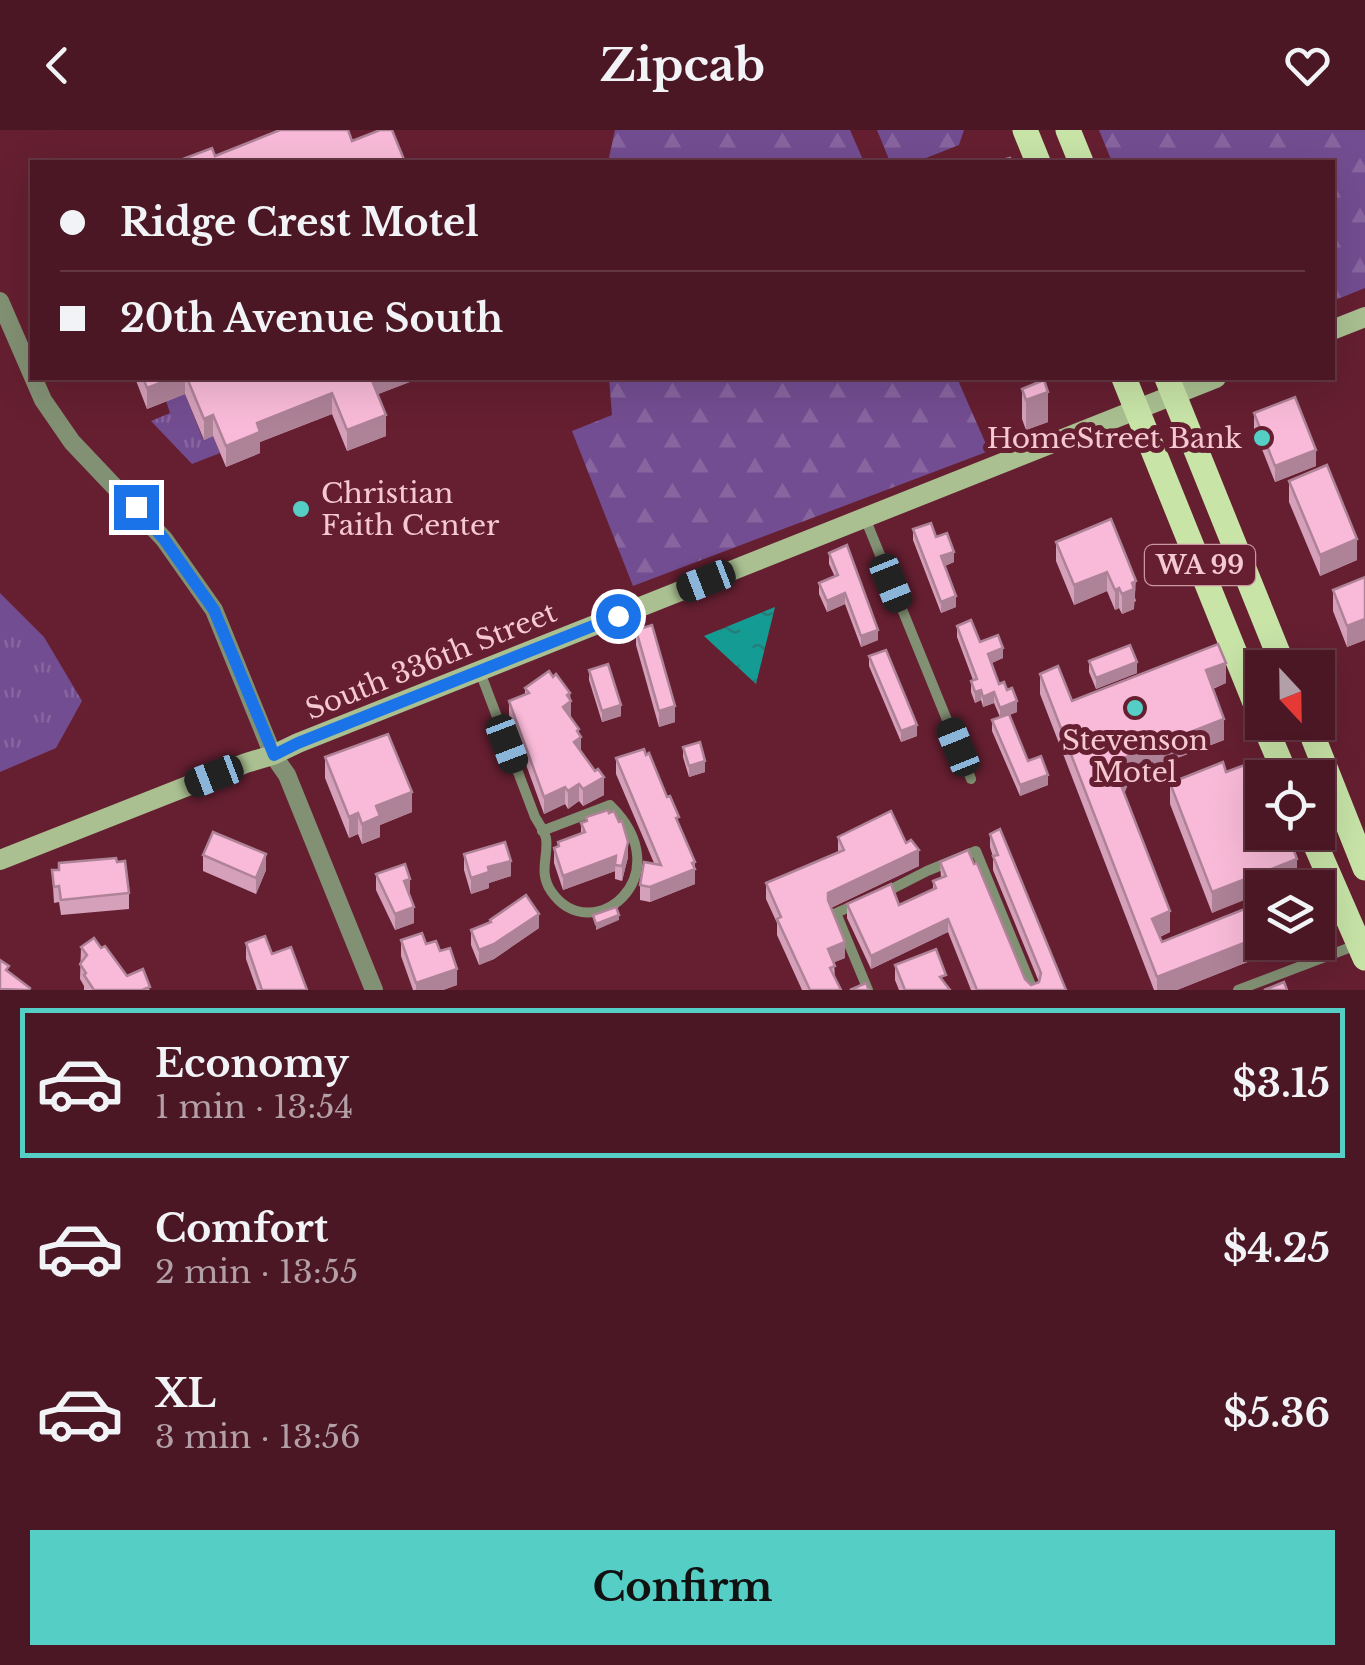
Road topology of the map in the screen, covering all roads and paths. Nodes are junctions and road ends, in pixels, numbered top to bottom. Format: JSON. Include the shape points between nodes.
{"nodes":[{"id":1,"x":1025,"y":130,"type":"edge"},
{"id":2,"x":1068,"y":130,"type":"edge"},
{"id":3,"x":1037,"y":160,"type":"edge"},
{"id":4,"x":1080,"y":160,"type":"edge"},
{"id":5,"x":0,"y":300,"type":"edge"},
{"id":6,"x":1365,"y":317,"type":"edge"},
{"id":7,"x":1335,"y":329,"type":"edge"},
{"id":8,"x":30,"y":370,"type":"edge"},
{"id":9,"x":34,"y":380,"type":"edge"},
{"id":10,"x":1125,"y":380,"type":"edge"},
{"id":11,"x":1205,"y":380,"type":"edge"},
{"id":12,"x":1171,"y":386,"type":"edge"},
{"id":13,"x":1138,"y":410,"type":"junction"},
{"id":14,"x":865,"y":518,"type":"junction"},
{"id":15,"x":1277,"y":650,"type":"edge"},
{"id":16,"x":479,"y":671,"type":"junction"},
{"id":17,"x":1245,"y":676,"type":"edge"},
{"id":18,"x":1314,"y":740,"type":"edge"},
{"id":19,"x":274,"y":755,"type":"junction"},
{"id":20,"x":971,"y":779,"type":"dead end"},
{"id":21,"x":542,"y":831,"type":"junction"},
{"id":22,"x":1318,"y":850,"type":"edge"},
{"id":23,"x":0,"y":860,"type":"edge"},
{"id":24,"x":1365,"y":868,"type":"edge"},
{"id":25,"x":1363,"y":949,"type":"edge"},
{"id":26,"x":374,"y":990,"type":"edge"},
{"id":27,"x":868,"y":990,"type":"edge"},
{"id":28,"x":1033,"y":990,"type":"edge"},
{"id":29,"x":1238,"y":990,"type":"edge"}],
"edges":[{"from":1,"to":3,"type":"main road"},
{"from":2,"to":4,"type":"main road"},
{"from":5,"to":8,"type":"street"},
{"from":6,"to":7,"type":"main road"},
{"from":9,"to":19,"type":"street","via":[[72,442],[164,539],[214,610]]},
{"from":10,"to":13,"type":"main road","number":"WA 99"},
{"from":11,"to":12,"type":"main road","name":"South 336th Street"},
{"from":12,"to":13,"type":"main road","name":"South 336th Street"},
{"from":12,"to":15,"type":"main road","number":"WA 99"},
{"from":13,"to":14,"type":"main road","name":"South 336th Street"},
{"from":13,"to":17,"type":"main road","number":"WA 99"},
{"from":14,"to":16,"type":"main road","name":"South 336th Street"},
{"from":14,"to":20,"type":"street"},
{"from":16,"to":19,"type":"main road","name":"South 336th Street"},
{"from":16,"to":21,"type":"street"},
{"from":18,"to":24,"type":"main road"},
{"from":19,"to":23,"type":"main road","name":"South 336th Street"},
{"from":19,"to":26,"type":"street"},
{"from":21,"to":21,"type":"street","via":[[550,890],[578,912],[622,900],[634,885],[638,858],[632,835],[610,805]]},
{"from":22,"to":25,"type":"main road"},
{"from":25,"to":29,"type":"street"},
{"from":27,"to":28,"type":"street","via":[[836,913],[976,851]]}]}
